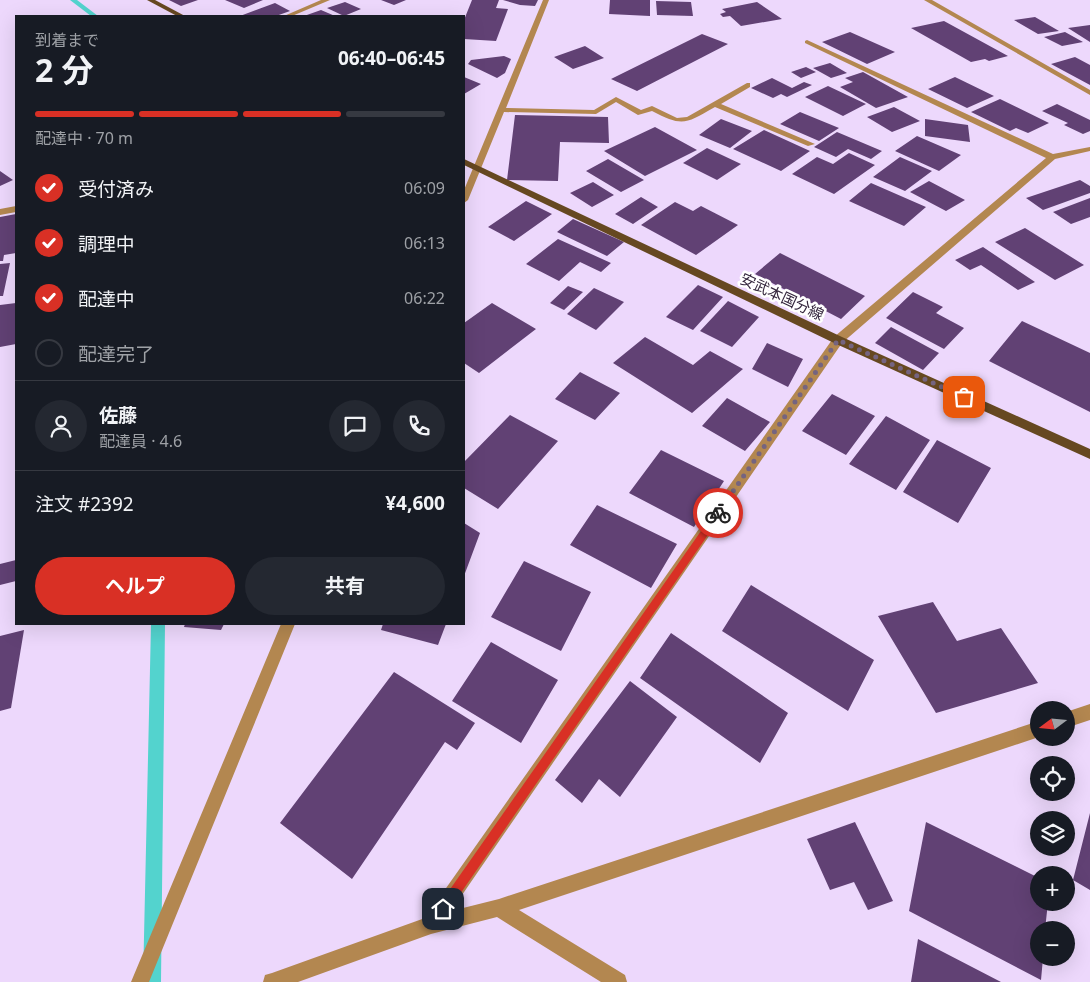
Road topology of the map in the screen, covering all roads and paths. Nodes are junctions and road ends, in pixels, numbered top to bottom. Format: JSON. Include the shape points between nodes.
{"nodes":[{"id":1,"x":150,"y":0,"type":"edge"},
{"id":2,"x":327,"y":0,"type":"edge"},
{"id":3,"x":546,"y":0,"type":"edge"},
{"id":4,"x":927,"y":0,"type":"edge"},
{"id":5,"x":180,"y":15,"type":"edge"},
{"id":6,"x":290,"y":15,"type":"edge"},
{"id":7,"x":807,"y":42,"type":"dead end"},
{"id":8,"x":747,"y":85,"type":"dead end"},
{"id":9,"x":1090,"y":92,"type":"edge"},
{"id":10,"x":715,"y":104,"type":"junction"},
{"id":11,"x":501,"y":110,"type":"junction"},
{"id":12,"x":811,"y":144,"type":"dead end"},
{"id":13,"x":1090,"y":149,"type":"edge"},
{"id":14,"x":1052,"y":157,"type":"junction"},
{"id":15,"x":465,"y":162,"type":"edge"},
{"id":16,"x":477,"y":168,"type":"junction"},
{"id":17,"x":465,"y":198,"type":"edge"},
{"id":18,"x":15,"y":209,"type":"edge"},
{"id":19,"x":0,"y":212,"type":"edge"},
{"id":20,"x":838,"y":340,"type":"junction"},
{"id":21,"x":1090,"y":454,"type":"edge"},
{"id":22,"x":288,"y":625,"type":"edge"},
{"id":23,"x":1090,"y":712,"type":"edge"},
{"id":24,"x":1075,"y":717,"type":"edge"},
{"id":25,"x":1030,"y":732,"type":"edge"},
{"id":26,"x":499,"y":908,"type":"junction"},
{"id":27,"x":431,"y":925,"type":"junction"},
{"id":28,"x":140,"y":982,"type":"edge"},
{"id":29,"x":272,"y":982,"type":"edge"},
{"id":30,"x":618,"y":982,"type":"edge"}],
"edges":[{"from":1,"to":5,"type":"main road"},
{"from":2,"to":6,"type":"street"},
{"from":3,"to":11,"type":"street"},
{"from":4,"to":9,"type":"street"},
{"from":7,"to":14,"type":"street"},
{"from":8,"to":10,"type":"street"},
{"from":10,"to":11,"type":"street","via":[[689,119],[676,120],[652,108],[641,114],[616,99],[596,112]]},
{"from":10,"to":12,"type":"street"},
{"from":11,"to":16,"type":"street"},
{"from":13,"to":14,"type":"street"},
{"from":14,"to":20,"type":"street"},
{"from":15,"to":16,"type":"main road","name":"安武本国分線"},
{"from":16,"to":17,"type":"street"},
{"from":16,"to":20,"type":"main road","name":"安武本国分線"},
{"from":18,"to":19,"type":"street"},
{"from":20,"to":21,"type":"main road","name":"安武本国分線"},
{"from":20,"to":27,"type":"street"},
{"from":22,"to":28,"type":"street"},
{"from":23,"to":24,"type":"street"},
{"from":25,"to":26,"type":"street"},
{"from":26,"to":27,"type":"street"},
{"from":26,"to":30,"type":"street"},
{"from":27,"to":29,"type":"street"}]}
